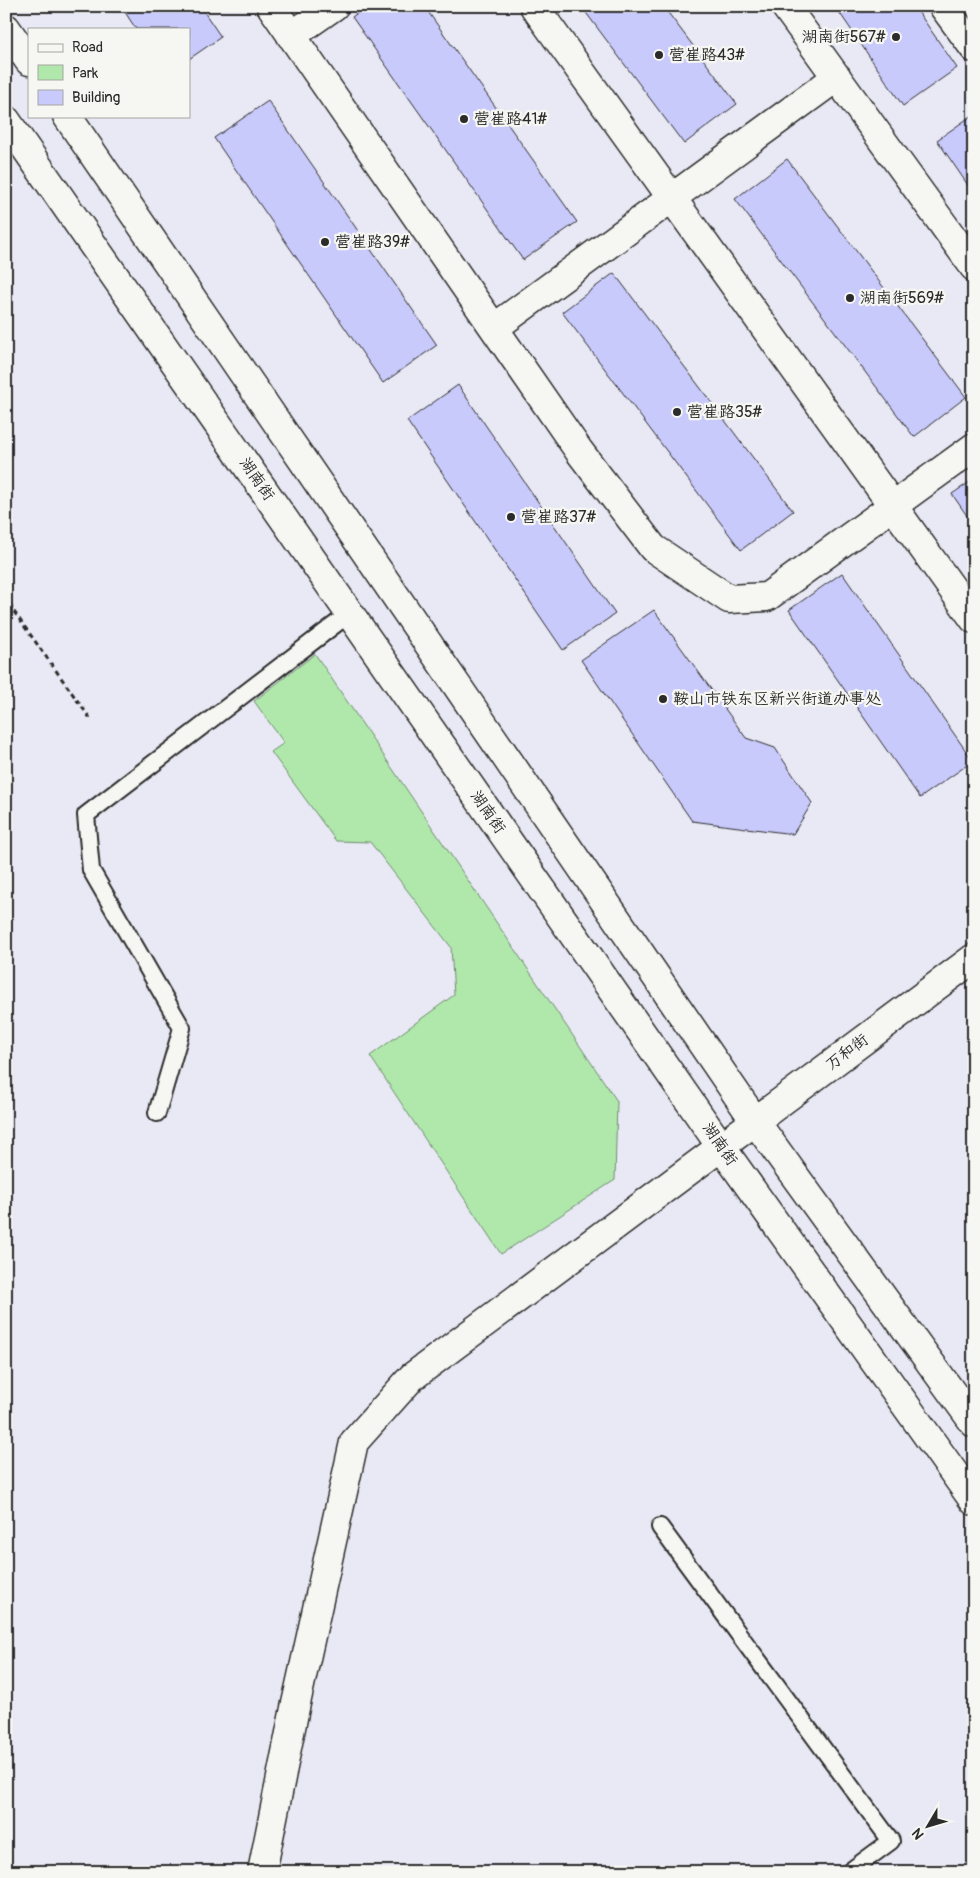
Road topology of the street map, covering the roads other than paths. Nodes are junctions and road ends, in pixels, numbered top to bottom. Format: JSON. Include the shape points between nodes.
{"nodes":[{"id":1,"x":271,"y":6,"type":"edge"},
{"id":2,"x":334,"y":6,"type":"edge"},
{"id":3,"x":534,"y":6,"type":"edge"},
{"id":4,"x":785,"y":6,"type":"edge"},
{"id":5,"x":943,"y":6,"type":"edge"},
{"id":6,"x":6,"y":28,"type":"edge"},
{"id":7,"x":291,"y":36,"type":"junction"},
{"id":8,"x":974,"y":48,"type":"edge"},
{"id":9,"x":28,"y":60,"type":"edge"},
{"id":10,"x":837,"y":77,"type":"junction"},
{"id":11,"x":68,"y":118,"type":"edge"},
{"id":12,"x":6,"y":120,"type":"edge"},
{"id":13,"x":672,"y":198,"type":"junction"},
{"id":14,"x":974,"y":267,"type":"edge"},
{"id":15,"x":494,"y":328,"type":"junction"},
{"id":16,"x":974,"y":447,"type":"edge"},
{"id":17,"x":892,"y":506,"type":"junction"},
{"id":18,"x":350,"y":614,"type":"junction"},
{"id":19,"x":974,"y":619,"type":"edge"},
{"id":20,"x":974,"y":958,"type":"edge"},
{"id":21,"x":158,"y":1113,"type":"dead end"},
{"id":22,"x":754,"y":1120,"type":"junction"},
{"id":23,"x":722,"y":1148,"type":"junction"},
{"id":24,"x":974,"y":1423,"type":"edge"},
{"id":25,"x":974,"y":1501,"type":"edge"},
{"id":26,"x":660,"y":1527,"type":"dead end"},
{"id":27,"x":262,"y":1872,"type":"edge"},
{"id":28,"x":849,"y":1872,"type":"edge"}],
"edges":[{"from":1,"to":7,"type":"street"},
{"from":2,"to":7,"type":"street"},
{"from":3,"to":13,"type":"street"},
{"from":4,"to":10,"type":"street"},
{"from":5,"to":8,"type":"street"},
{"from":6,"to":9,"type":"street"},
{"from":7,"to":15,"type":"street"},
{"from":10,"to":13,"type":"street"},
{"from":10,"to":14,"type":"street"},
{"from":11,"to":22,"type":"street"},
{"from":12,"to":18,"type":"street","name":"湖南街"},
{"from":13,"to":15,"type":"street"},
{"from":13,"to":17,"type":"street"},
{"from":15,"to":17,"type":"street","via":[[579,451],[653,548],[729,599],[767,597]]},
{"from":16,"to":17,"type":"street"},
{"from":17,"to":19,"type":"street"},
{"from":18,"to":21,"type":"lane","via":[[86,815],[90,870],[182,1028]]},
{"from":18,"to":23,"type":"street","name":"湖南街"},
{"from":20,"to":22,"type":"street","name":"万和街"},
{"from":22,"to":23,"type":"street","name":"万和街"},
{"from":22,"to":24,"type":"street"},
{"from":23,"to":25,"type":"street","name":"湖南街"},
{"from":23,"to":27,"type":"street","name":"万和街","via":[[412,1377],[354,1442],[294,1708]]},
{"from":26,"to":28,"type":"lane","via":[[891,1841]]}]}
